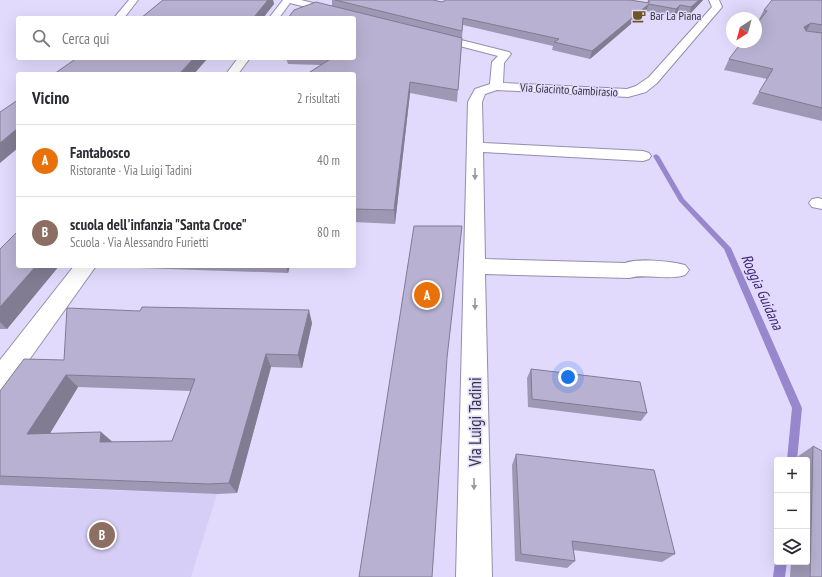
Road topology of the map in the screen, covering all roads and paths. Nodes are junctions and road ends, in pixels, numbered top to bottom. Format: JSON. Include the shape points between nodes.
{"nodes":[{"id":1,"x":134,"y":0,"type":"edge"},
{"id":2,"x":289,"y":0,"type":"edge"},
{"id":3,"x":713,"y":0,"type":"edge"},
{"id":4,"x":346,"y":14,"type":"edge"},
{"id":5,"x":122,"y":16,"type":"edge"},
{"id":6,"x":276,"y":16,"type":"edge"},
{"id":7,"x":423,"y":33,"type":"edge"},
{"id":8,"x":242,"y":60,"type":"edge"},
{"id":9,"x":234,"y":72,"type":"edge"},
{"id":10,"x":496,"y":86,"type":"junction"},
{"id":11,"x":475,"y":147,"type":"junction"},
{"id":12,"x":643,"y":156,"type":"dead end"},
{"id":13,"x":474,"y":266,"type":"junction"},
{"id":14,"x":84,"y":268,"type":"edge"},
{"id":15,"x":678,"y":270,"type":"dead end"},
{"id":16,"x":0,"y":380,"type":"edge"},
{"id":17,"x":474,"y":577,"type":"edge"}],
"edges":[{"from":1,"to":5,"type":"street"},
{"from":2,"to":4,"type":"street"},
{"from":2,"to":6,"type":"street"},
{"from":3,"to":10,"type":"street","name":"Via Giacinto Gambirasio","via":[[717,7],[653,80],[641,89],[628,94]]},
{"from":7,"to":10,"type":"street","via":[[505,54],[498,62]]},
{"from":8,"to":9,"type":"street"},
{"from":10,"to":11,"type":"street","name":"Via Luigi Tadini","via":[[480,92],[475,102]]},
{"from":11,"to":12,"type":"street"},
{"from":11,"to":13,"type":"street","name":"Via Luigi Tadini","one_way":true},
{"from":13,"to":15,"type":"street"},
{"from":13,"to":17,"type":"street","name":"Via Luigi Tadini","one_way":true},
{"from":14,"to":16,"type":"street"}]}
